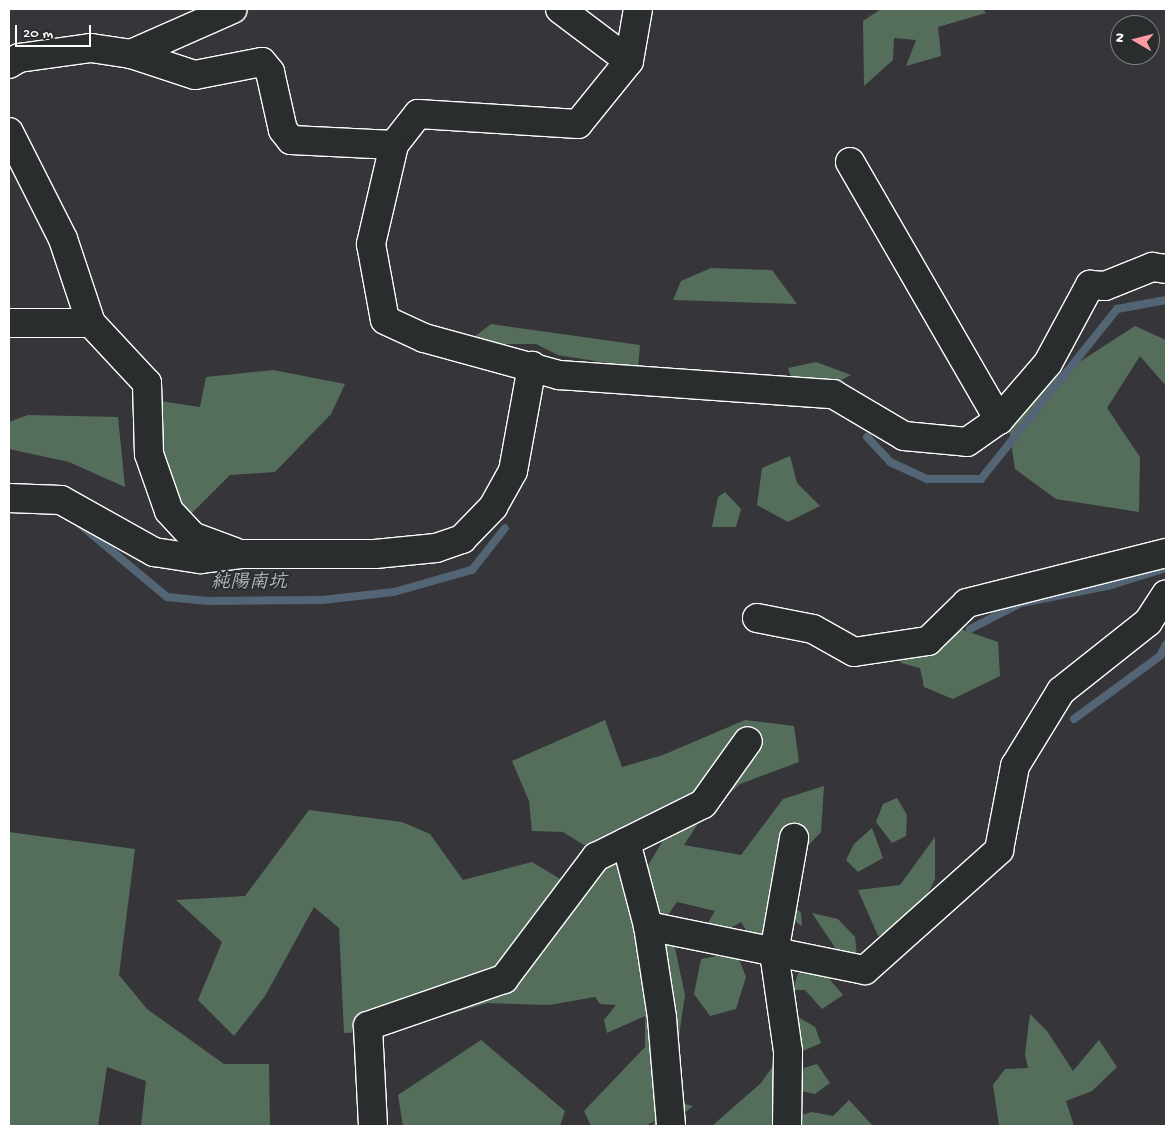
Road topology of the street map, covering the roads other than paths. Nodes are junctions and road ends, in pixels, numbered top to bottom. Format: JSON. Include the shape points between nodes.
{"nodes":[{"id":1,"x":233,"y":9,"type":"edge"},
{"id":2,"x":560,"y":9,"type":"edge"},
{"id":3,"x":638,"y":9,"type":"edge"},
{"id":4,"x":131,"y":54,"type":"junction"},
{"id":5,"x":630,"y":61,"type":"junction"},
{"id":6,"x":9,"y":64,"type":"edge"},
{"id":7,"x":9,"y":132,"type":"edge"},
{"id":8,"x":394,"y":145,"type":"junction"},
{"id":9,"x":850,"y":162,"type":"dead end"},
{"id":10,"x":1166,"y":269,"type":"edge"},
{"id":11,"x":9,"y":322,"type":"edge"},
{"id":12,"x":90,"y":324,"type":"junction"},
{"id":13,"x":532,"y":366,"type":"junction"},
{"id":14,"x":999,"y":420,"type":"junction"},
{"id":15,"x":9,"y":498,"type":"edge"},
{"id":16,"x":1166,"y":553,"type":"edge"},
{"id":17,"x":240,"y":554,"type":"junction"},
{"id":18,"x":1166,"y":594,"type":"edge"},
{"id":19,"x":757,"y":618,"type":"dead end"},
{"id":20,"x":748,"y":741,"type":"dead end"},
{"id":21,"x":794,"y":838,"type":"dead end"},
{"id":22,"x":626,"y":842,"type":"junction"},
{"id":23,"x":648,"y":926,"type":"junction"},
{"id":24,"x":774,"y":953,"type":"junction"},
{"id":25,"x":373,"y":1126,"type":"edge"},
{"id":26,"x":671,"y":1126,"type":"edge"},
{"id":27,"x":787,"y":1126,"type":"edge"}],
"edges":[{"from":1,"to":4,"type":"street"},
{"from":2,"to":5,"type":"street"},
{"from":3,"to":5,"type":"street"},
{"from":4,"to":6,"type":"street","via":[[91,48],[19,58]]},
{"from":4,"to":8,"type":"street","via":[[194,75],[262,62],[270,72],[283,130],[291,140]]},
{"from":5,"to":8,"type":"street","via":[[578,124],[418,114]]},
{"from":7,"to":12,"type":"street","via":[[63,239]]},
{"from":8,"to":13,"type":"street","via":[[371,244],[385,320],[424,338]]},
{"from":9,"to":14,"type":"street"},
{"from":10,"to":14,"type":"street","via":[[1152,267],[1104,286],[1090,284],[1048,363]]},
{"from":11,"to":12,"type":"street"},
{"from":12,"to":17,"type":"street","via":[[147,383],[149,454],[169,511],[192,536]]},
{"from":13,"to":14,"type":"street","via":[[559,375],[833,394],[904,436],[943,443],[967,442]]},
{"from":13,"to":17,"type":"street","via":[[513,472],[493,507],[462,539],[436,548],[375,554]]},
{"from":15,"to":17,"type":"street","via":[[61,500],[154,552],[200,558]]},
{"from":16,"to":19,"type":"street","via":[[967,603],[928,641],[854,652],[813,629]]},
{"from":18,"to":24,"type":"street","via":[[1148,622],[1061,691],[1015,766],[999,850],[865,970]]},
{"from":20,"to":22,"type":"street","via":[[703,804]]},
{"from":21,"to":24,"type":"street"},
{"from":22,"to":23,"type":"street"},
{"from":22,"to":25,"type":"street","via":[[596,857],[504,979],[368,1026]]},
{"from":23,"to":24,"type":"street"},
{"from":23,"to":26,"type":"street","via":[[662,1018]]},
{"from":24,"to":27,"type":"street","via":[[788,1051]]}]}
